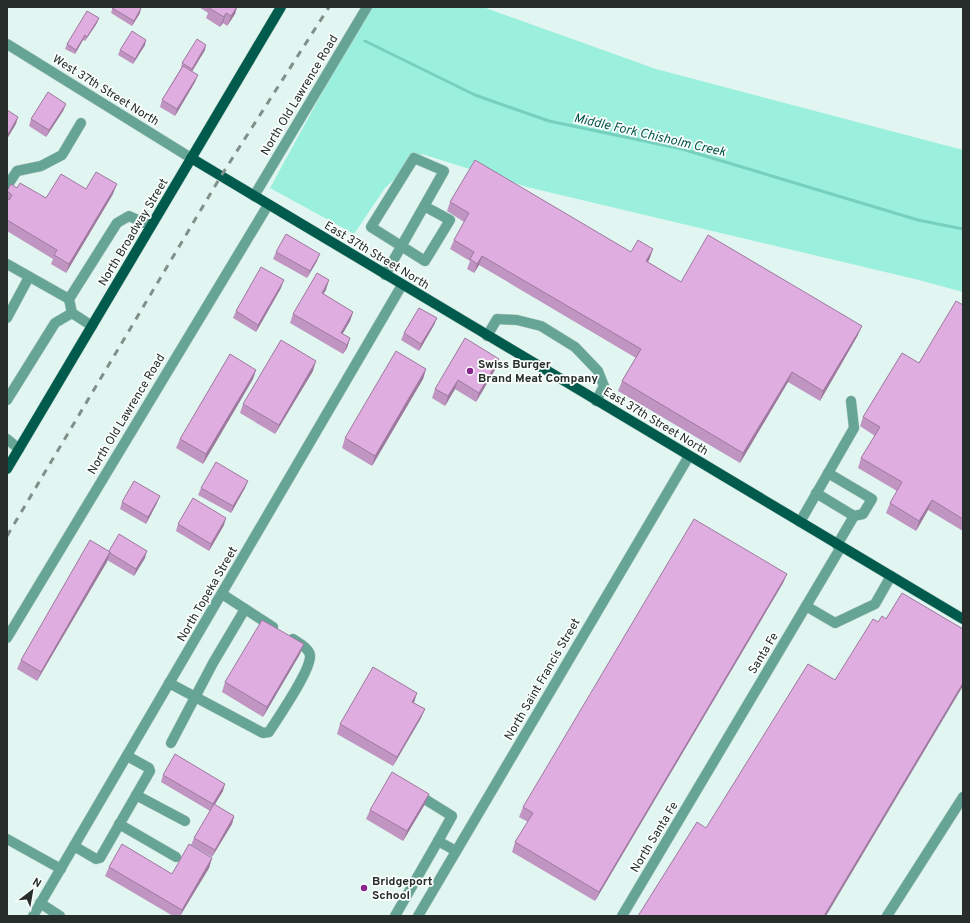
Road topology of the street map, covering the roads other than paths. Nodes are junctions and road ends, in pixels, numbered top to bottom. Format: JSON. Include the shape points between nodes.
{"nodes":[{"id":1,"x":281,"y":7,"type":"edge"},
{"id":2,"x":367,"y":7,"type":"edge"},
{"id":3,"x":7,"y":44,"type":"edge"},
{"id":4,"x":81,"y":123,"type":"dead end"},
{"id":5,"x":191,"y":158,"type":"junction"},
{"id":6,"x":7,"y":186,"type":"edge"},
{"id":7,"x":254,"y":196,"type":"junction"},
{"id":8,"x":268,"y":205,"type":"junction"},
{"id":9,"x":424,"y":206,"type":"junction"},
{"id":10,"x":151,"y":226,"type":"junction"},
{"id":11,"x":401,"y":246,"type":"junction"},
{"id":12,"x":7,"y":264,"type":"edge"},
{"id":13,"x":385,"y":275,"type":"junction"},
{"id":14,"x":29,"y":277,"type":"junction"},
{"id":15,"x":402,"y":286,"type":"junction"},
{"id":16,"x":69,"y":299,"type":"junction"},
{"id":17,"x":72,"y":313,"type":"junction"},
{"id":18,"x":7,"y":318,"type":"edge"},
{"id":19,"x":92,"y":326,"type":"junction"},
{"id":20,"x":487,"y":336,"type":"junction"},
{"id":21,"x":7,"y":400,"type":"edge"},
{"id":22,"x":596,"y":401,"type":"junction"},
{"id":23,"x":851,"y":401,"type":"dead end"},
{"id":24,"x":7,"y":438,"type":"edge"},
{"id":25,"x":19,"y":449,"type":"junction"},
{"id":26,"x":689,"y":456,"type":"junction"},
{"id":27,"x":7,"y":470,"type":"edge"},
{"id":28,"x":828,"y":473,"type":"junction"},
{"id":29,"x":816,"y":493,"type":"junction"},
{"id":30,"x":854,"y":516,"type":"junction"},
{"id":31,"x":800,"y":522,"type":"junction"},
{"id":32,"x":839,"y":546,"type":"junction"},
{"id":33,"x":891,"y":576,"type":"junction"},
{"id":34,"x":222,"y":594,"type":"junction"},
{"id":35,"x":806,"y":606,"type":"junction"},
{"id":36,"x":245,"y":610,"type":"junction"},
{"id":37,"x":963,"y":619,"type":"edge"},
{"id":38,"x":7,"y":638,"type":"edge"},
{"id":39,"x":169,"y":683,"type":"junction"},
{"id":40,"x":196,"y":698,"type":"junction"},
{"id":41,"x":171,"y":743,"type":"dead end"},
{"id":42,"x":127,"y":756,"type":"junction"},
{"id":43,"x":708,"y":772,"type":"joint"},
{"id":44,"x":406,"y":787,"type":"edge"},
{"id":45,"x":136,"y":795,"type":"junction"},
{"id":46,"x":963,"y":798,"type":"edge"},
{"id":47,"x":185,"y":821,"type":"dead end"},
{"id":48,"x":119,"y":824,"type":"junction"},
{"id":49,"x":7,"y":838,"type":"edge"},
{"id":50,"x":438,"y":841,"type":"junction"},
{"id":51,"x":74,"y":846,"type":"junction"},
{"id":52,"x":456,"y":851,"type":"junction"},
{"id":53,"x":176,"y":857,"type":"dead end"},
{"id":54,"x":61,"y":869,"type":"junction"},
{"id":55,"x":40,"y":903,"type":"junction"},
{"id":56,"x":33,"y":916,"type":"edge"},
{"id":57,"x":60,"y":916,"type":"edge"},
{"id":58,"x":395,"y":916,"type":"edge"},
{"id":59,"x":418,"y":916,"type":"edge"},
{"id":60,"x":622,"y":916,"type":"edge"},
{"id":61,"x":887,"y":916,"type":"edge"}],
"edges":[{"from":1,"to":5,"type":"main road","name":"North Broadway Street"},
{"from":2,"to":7,"type":"street","name":"North Old Lawrence Road"},
{"from":3,"to":5,"type":"street","name":"West 37th Street North"},
{"from":4,"to":6,"type":"street","via":[[62,155],[41,166],[17,171]]},
{"from":5,"to":7,"type":"main road","name":"East 37th Street North"},
{"from":5,"to":10,"type":"main road","name":"North Broadway Street"},
{"from":7,"to":8,"type":"main road","name":"East 37th Street North"},
{"from":8,"to":13,"type":"main road","name":"East 37th Street North"},
{"from":8,"to":38,"type":"street","name":"North Old Lawrence Road"},
{"from":9,"to":11,"type":"street"},
{"from":9,"to":11,"type":"street","via":[[450,220],[425,261]]},
{"from":9,"to":11,"type":"street","via":[[444,171],[414,158],[371,227]]},
{"from":10,"to":16,"type":"street","via":[[129,216],[117,222]]},
{"from":10,"to":19,"type":"main road","name":"North Broadway Street"},
{"from":11,"to":13,"type":"street"},
{"from":12,"to":14,"type":"street"},
{"from":13,"to":15,"type":"main road","name":"East 37th Street North"},
{"from":14,"to":16,"type":"street"},
{"from":14,"to":18,"type":"street"},
{"from":15,"to":20,"type":"main road","name":"East 37th Street North"},
{"from":15,"to":34,"type":"street","name":"North Topeka Street"},
{"from":16,"to":17,"type":"street"},
{"from":17,"to":19,"type":"street"},
{"from":17,"to":21,"type":"street","via":[[54,322]]},
{"from":19,"to":25,"type":"main road","name":"North Broadway Street"},
{"from":20,"to":22,"type":"main road","name":"East 37th Street North"},
{"from":20,"to":22,"type":"street","via":[[496,319],[517,320],[541,326],[575,347],[598,371],[604,386]]},
{"from":22,"to":26,"type":"main road","name":"East 37th Street North"},
{"from":23,"to":28,"type":"street","via":[[854,428]]},
{"from":24,"to":25,"type":"street"},
{"from":25,"to":27,"type":"main road","name":"North Broadway Street"},
{"from":26,"to":31,"type":"main road","name":"East 37th Street North"},
{"from":26,"to":52,"type":"street","name":"North Saint Francis Street"},
{"from":28,"to":29,"type":"street"},
{"from":28,"to":30,"type":"street","via":[[872,499],[863,514]]},
{"from":29,"to":30,"type":"street"},
{"from":29,"to":31,"type":"street"},
{"from":30,"to":32,"type":"street","name":"Santa Fe"},
{"from":31,"to":32,"type":"main road","name":"East 37th Street North"},
{"from":32,"to":33,"type":"main road","name":"East 37th Street North"},
{"from":32,"to":35,"type":"street","name":"Santa Fe"},
{"from":33,"to":35,"type":"street","via":[[875,604],[835,623]]},
{"from":33,"to":37,"type":"main road","name":"East 37th Street North"},
{"from":34,"to":36,"type":"street"},
{"from":34,"to":39,"type":"street","name":"North Topeka Street"},
{"from":35,"to":43,"type":"street","name":"Santa Fe"},
{"from":36,"to":40,"type":"street","via":[[213,663]]},
{"from":36,"to":40,"type":"street","via":[[308,650],[310,656],[306,672],[269,732],[263,733]]},
{"from":39,"to":40,"type":"street"},
{"from":39,"to":42,"type":"street","name":"North Topeka Street"},
{"from":40,"to":41,"type":"street"},
{"from":42,"to":45,"type":"street","via":[[149,769]]},
{"from":42,"to":51,"type":"street","name":"North Topeka Street"},
{"from":43,"to":60,"type":"street","name":"North Santa Fe"},
{"from":44,"to":50,"type":"street","via":[[452,816]]},
{"from":45,"to":47,"type":"street"},
{"from":45,"to":48,"type":"street"},
{"from":46,"to":61,"type":"street"},
{"from":48,"to":51,"type":"street","via":[[98,859]]},
{"from":48,"to":53,"type":"street"},
{"from":49,"to":54,"type":"street"},
{"from":50,"to":52,"type":"street"},
{"from":50,"to":58,"type":"street"},
{"from":51,"to":54,"type":"street","name":"North Topeka Street"},
{"from":52,"to":59,"type":"street","name":"North Saint Francis Street"},
{"from":54,"to":55,"type":"street","name":"North Topeka Street"},
{"from":55,"to":56,"type":"street","name":"North Topeka Street"},
{"from":55,"to":57,"type":"street"}]}
